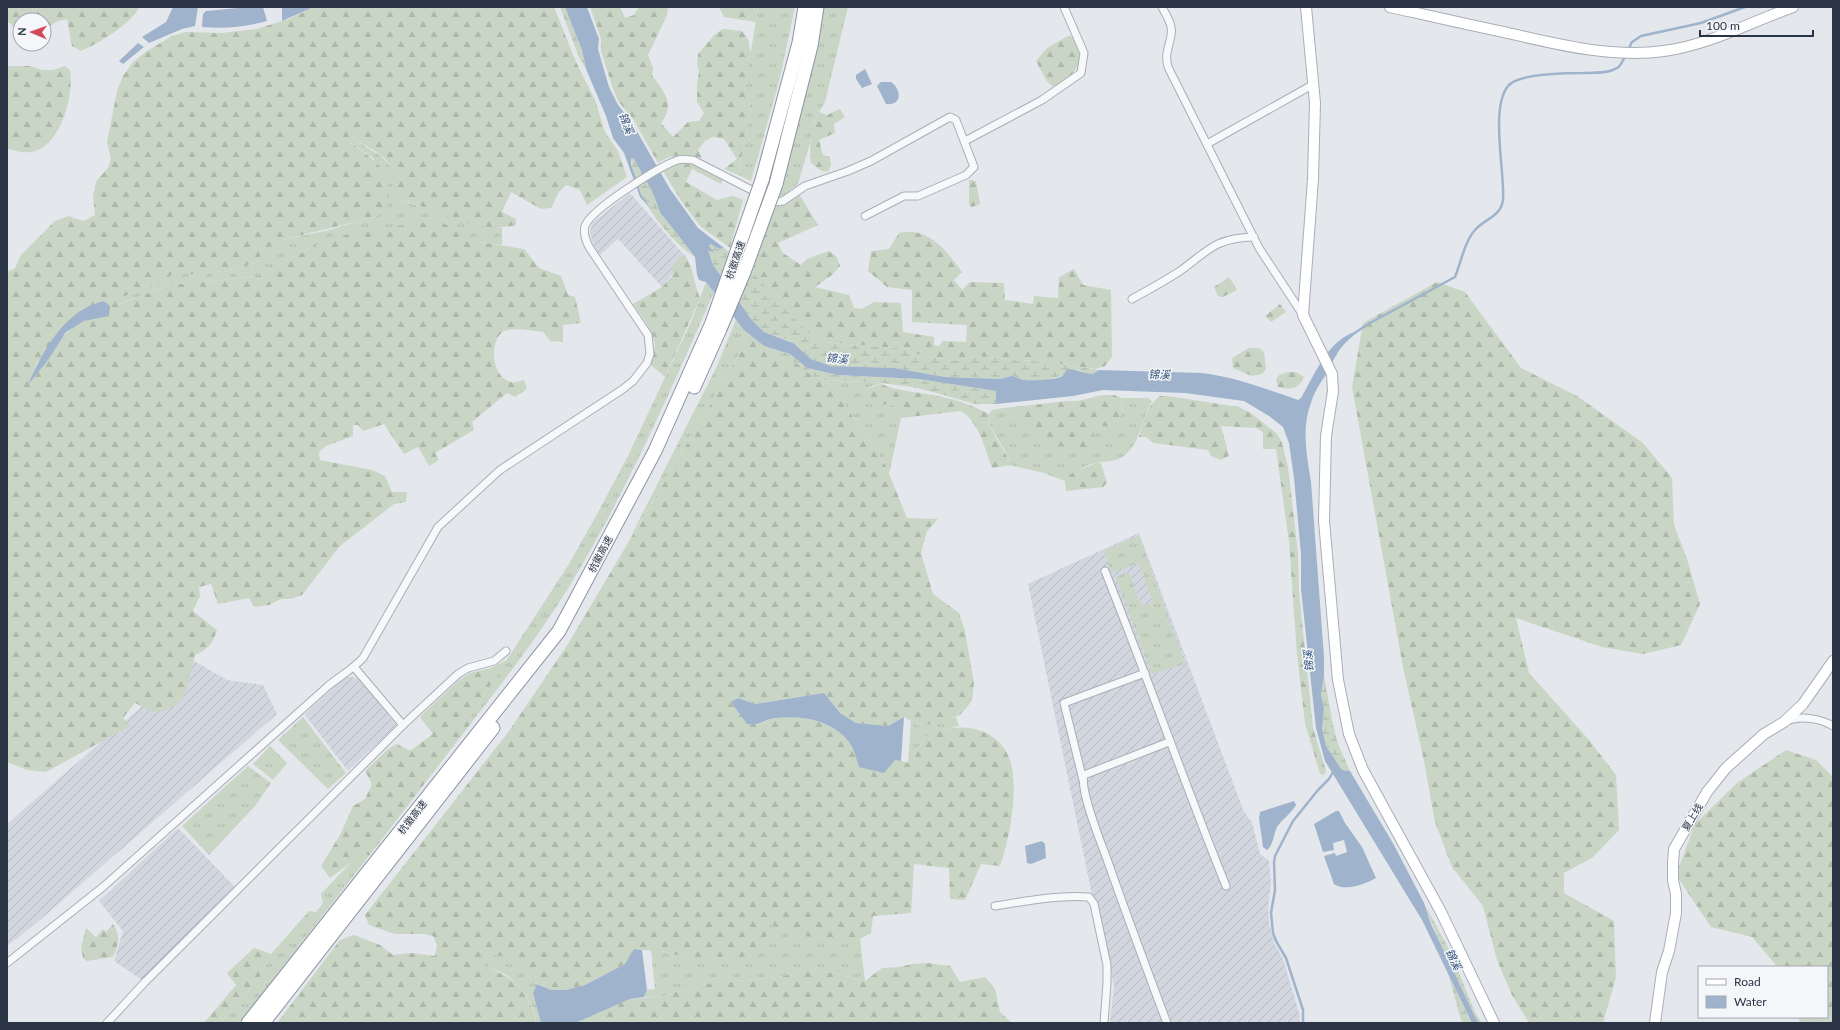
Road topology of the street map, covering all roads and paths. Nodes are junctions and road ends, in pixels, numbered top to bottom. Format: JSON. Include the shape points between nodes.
{"nodes":[{"id":1,"x":805,"y":7,"type":"edge"},
{"id":2,"x":817,"y":7,"type":"edge"},
{"id":3,"x":1064,"y":7,"type":"edge"},
{"id":4,"x":1162,"y":7,"type":"edge"},
{"id":5,"x":1306,"y":7,"type":"edge"},
{"id":6,"x":1390,"y":7,"type":"edge"},
{"id":7,"x":1793,"y":7,"type":"edge"},
{"id":8,"x":1314,"y":84,"type":"junction"},
{"id":9,"x":965,"y":141,"type":"junction"},
{"id":10,"x":1207,"y":144,"type":"junction"},
{"id":11,"x":865,"y":216,"type":"dead end"},
{"id":12,"x":1254,"y":237,"type":"junction"},
{"id":13,"x":1132,"y":299,"type":"dead end"},
{"id":14,"x":1303,"y":315,"type":"junction"},
{"id":15,"x":716,"y":326,"type":"junction"},
{"id":16,"x":1105,"y":571,"type":"dead end"},
{"id":17,"x":506,"y":652,"type":"dead end"},
{"id":18,"x":1833,"y":661,"type":"edge"},
{"id":19,"x":354,"y":667,"type":"junction"},
{"id":20,"x":1145,"y":673,"type":"junction"},
{"id":21,"x":1784,"y":722,"type":"junction"},
{"id":22,"x":403,"y":725,"type":"junction"},
{"id":23,"x":1833,"y":726,"type":"edge"},
{"id":24,"x":1169,"y":742,"type":"junction"},
{"id":25,"x":1083,"y":780,"type":"junction"},
{"id":26,"x":1226,"y":886,"type":"dead end"},
{"id":27,"x":995,"y":906,"type":"dead end"},
{"id":28,"x":7,"y":963,"type":"edge"},
{"id":29,"x":107,"y":1023,"type":"edge"},
{"id":30,"x":248,"y":1023,"type":"edge"},
{"id":31,"x":263,"y":1023,"type":"edge"},
{"id":32,"x":1104,"y":1023,"type":"edge"},
{"id":33,"x":1168,"y":1023,"type":"edge"},
{"id":34,"x":1494,"y":1023,"type":"edge"},
{"id":35,"x":1655,"y":1023,"type":"edge"}],
"edges":[{"from":1,"to":15,"type":"highway","name":"杭徽高速","bridge":true,"via":[[799,43],[762,180]]},
{"from":2,"to":15,"type":"highway","name":"杭徽高速","bridge":true,"via":[[811,46],[776,184],[744,272]]},
{"from":3,"to":9,"type":"street","via":[[1084,53],[1080,73],[1042,100]]},
{"from":4,"to":10,"type":"street","via":[[1172,28],[1166,61]]},
{"from":5,"to":8,"type":"street"},
{"from":6,"to":7,"type":"street","via":[[1554,44],[1633,52],[1664,51],[1711,38]]},
{"from":8,"to":10,"type":"street"},
{"from":8,"to":14,"type":"street","via":[[1313,179]]},
{"from":9,"to":11,"type":"street","via":[[974,167],[966,175],[918,196],[904,196]]},
{"from":9,"to":19,"type":"street","via":[[956,120],[950,117],[871,161],[848,172],[805,186],[783,201],[775,202],[693,160],[680,159],[662,166],[590,217],[585,227],[585,237],[589,247],[648,335],[650,354],[647,363],[623,389],[500,470],[438,527],[363,658]]},
{"from":10,"to":12,"type":"street"},
{"from":12,"to":13,"type":"street","via":[[1228,239],[1213,246],[1180,270]]},
{"from":12,"to":14,"type":"street"},
{"from":14,"to":34,"type":"street","via":[[1332,374],[1333,391],[1326,436],[1324,521],[1338,680],[1349,734],[1363,770],[1441,912]]},
{"from":15,"to":30,"type":"highway","name":"杭徽高速","via":[[655,451],[559,630]]},
{"from":15,"to":31,"type":"highway","name":"杭徽高速","via":[[663,453],[564,636]]},
{"from":16,"to":20,"type":"street"},
{"from":17,"to":22,"type":"street","via":[[494,661],[468,668],[458,674]]},
{"from":18,"to":21,"type":"street","name":"夏上线","via":[[1803,704]]},
{"from":19,"to":22,"type":"street"},
{"from":19,"to":28,"type":"street","via":[[344,672],[103,887]]},
{"from":20,"to":24,"type":"street"},
{"from":20,"to":25,"type":"street","via":[[1064,703]]},
{"from":21,"to":23,"type":"street","via":[[1805,719]]},
{"from":21,"to":35,"type":"street","name":"夏上线","via":[[1764,734],[1726,768],[1707,792],[1674,849],[1676,912],[1661,978]]},
{"from":22,"to":29,"type":"street"},
{"from":24,"to":25,"type":"street","via":[[1084,775]]},
{"from":24,"to":26,"type":"street"},
{"from":25,"to":33,"type":"street","via":[[1092,815]]},
{"from":27,"to":32,"type":"street","via":[[1046,898],[1089,897],[1094,904],[1106,965]]}]}
